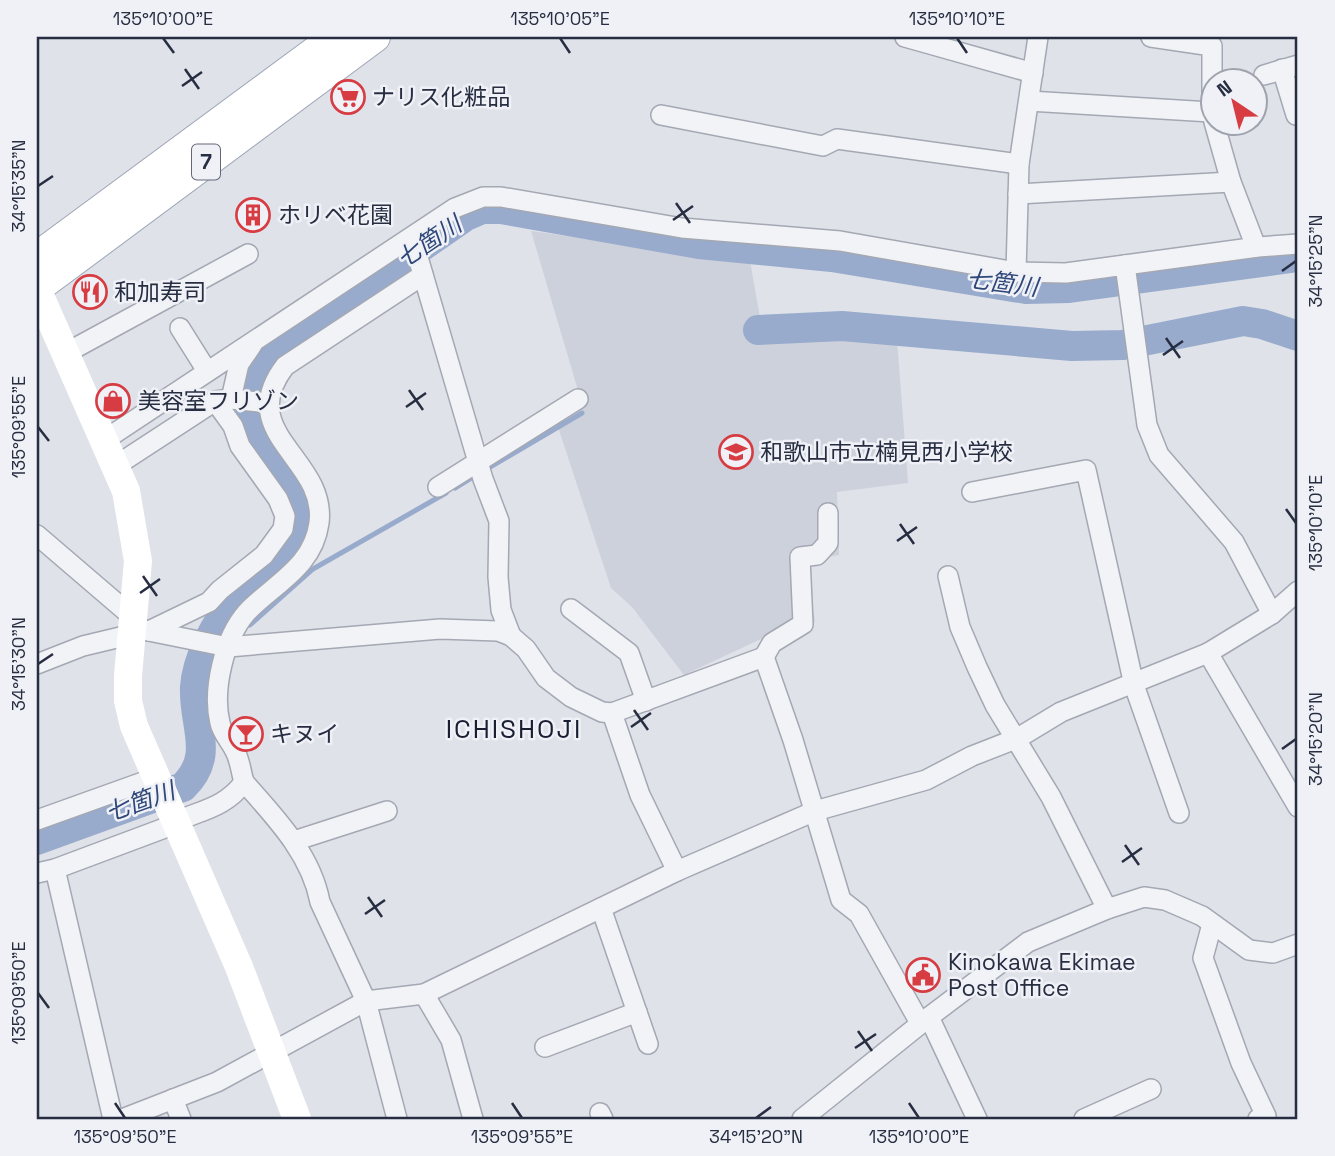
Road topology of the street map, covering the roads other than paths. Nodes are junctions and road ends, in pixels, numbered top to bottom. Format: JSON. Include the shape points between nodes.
{"nodes":[{"id":1,"x":335,"y":37,"type":"edge"},
{"id":2,"x":375,"y":37,"type":"edge"},
{"id":3,"x":905,"y":37,"type":"edge"},
{"id":4,"x":1038,"y":37,"type":"edge"},
{"id":5,"x":1151,"y":37,"type":"edge"},
{"id":6,"x":1212,"y":66,"type":"edge"},
{"id":7,"x":1282,"y":70,"type":"edge"},
{"id":8,"x":1033,"y":73,"type":"junction"},
{"id":9,"x":1029,"y":101,"type":"junction"},
{"id":10,"x":1296,"y":115,"type":"dead end"},
{"id":11,"x":661,"y":116,"type":"dead end"},
{"id":12,"x":1198,"y":116,"type":"edge"},
{"id":13,"x":1218,"y":136,"type":"edge"},
{"id":14,"x":1019,"y":164,"type":"junction"},
{"id":15,"x":1231,"y":182,"type":"junction"},
{"id":16,"x":1018,"y":194,"type":"junction"},
{"id":17,"x":1298,"y":244,"type":"edge"},
{"id":18,"x":1256,"y":247,"type":"junction"},
{"id":19,"x":248,"y":254,"type":"dead end"},
{"id":20,"x":417,"y":254,"type":"junction"},
{"id":21,"x":37,"y":257,"type":"edge"},
{"id":22,"x":1016,"y":272,"type":"junction"},
{"id":23,"x":1126,"y":274,"type":"junction"},
{"id":24,"x":39,"y":299,"type":"edge"},
{"id":25,"x":180,"y":328,"type":"dead end"},
{"id":26,"x":258,"y":339,"type":"junction"},
{"id":27,"x":66,"y":353,"type":"junction"},
{"id":28,"x":207,"y":372,"type":"junction"},
{"id":29,"x":578,"y":399,"type":"dead end"},
{"id":30,"x":227,"y":400,"type":"junction"},
{"id":31,"x":265,"y":402,"type":"junction"},
{"id":32,"x":106,"y":439,"type":"junction"},
{"id":33,"x":117,"y":465,"type":"junction"},
{"id":34,"x":480,"y":468,"type":"junction"},
{"id":35,"x":438,"y":487,"type":"dead end"},
{"id":36,"x":972,"y":492,"type":"dead end"},
{"id":37,"x":828,"y":513,"type":"dead end"},
{"id":38,"x":37,"y":536,"type":"edge"},
{"id":39,"x":948,"y":576,"type":"dead end"},
{"id":40,"x":1298,"y":591,"type":"edge"},
{"id":41,"x":572,"y":609,"type":"dead end"},
{"id":42,"x":1272,"y":614,"type":"junction"},
{"id":43,"x":138,"y":628,"type":"junction"},
{"id":44,"x":510,"y":636,"type":"junction"},
{"id":45,"x":225,"y":647,"type":"junction"},
{"id":46,"x":1209,"y":653,"type":"junction"},
{"id":47,"x":764,"y":657,"type":"junction"},
{"id":48,"x":37,"y":664,"type":"edge"},
{"id":49,"x":1134,"y":685,"type":"junction"},
{"id":50,"x":646,"y":701,"type":"junction"},
{"id":51,"x":612,"y":713,"type":"junction"},
{"id":52,"x":1018,"y":738,"type":"junction"},
{"id":53,"x":159,"y":780,"type":"junction"},
{"id":54,"x":244,"y":782,"type":"junction"},
{"id":55,"x":1298,"y":807,"type":"edge"},
{"id":56,"x":387,"y":811,"type":"dead end"},
{"id":57,"x":815,"y":811,"type":"junction"},
{"id":58,"x":1179,"y":813,"type":"dead end"},
{"id":59,"x":174,"y":815,"type":"junction"},
{"id":60,"x":37,"y":820,"type":"edge"},
{"id":61,"x":294,"y":841,"type":"junction"},
{"id":62,"x":46,"y":871,"type":"edge"},
{"id":63,"x":677,"y":871,"type":"junction"},
{"id":64,"x":601,"y":908,"type":"junction"},
{"id":65,"x":1107,"y":909,"type":"junction"},
{"id":66,"x":1212,"y":924,"type":"junction"},
{"id":67,"x":1298,"y":944,"type":"edge"},
{"id":68,"x":424,"y":994,"type":"junction"},
{"id":69,"x":366,"y":1001,"type":"junction"},
{"id":70,"x":637,"y":1012,"type":"junction"},
{"id":71,"x":925,"y":1020,"type":"junction"},
{"id":72,"x":648,"y":1044,"type":"dead end"},
{"id":73,"x":545,"y":1047,"type":"dead end"},
{"id":74,"x":272,"y":1052,"type":"junction"},
{"id":75,"x":1151,"y":1089,"type":"dead end"},
{"id":76,"x":173,"y":1099,"type":"junction"},
{"id":77,"x":113,"y":1119,"type":"edge"},
{"id":78,"x":122,"y":1119,"type":"edge"},
{"id":79,"x":181,"y":1119,"type":"edge"},
{"id":80,"x":297,"y":1119,"type":"edge"},
{"id":81,"x":397,"y":1119,"type":"edge"},
{"id":82,"x":473,"y":1119,"type":"edge"},
{"id":83,"x":802,"y":1119,"type":"edge"},
{"id":84,"x":977,"y":1119,"type":"edge"},
{"id":85,"x":1084,"y":1119,"type":"edge"},
{"id":86,"x":1258,"y":1119,"type":"edge"}],
"edges":[{"from":1,"to":21,"type":"main road","number":"7"},
{"from":2,"to":24,"type":"main road","number":"7"},
{"from":3,"to":8,"type":"street"},
{"from":4,"to":8,"type":"street"},
{"from":5,"to":6,"type":"street","via":[[1212,46]]},
{"from":7,"to":10,"type":"street"},
{"from":8,"to":9,"type":"street"},
{"from":9,"to":12,"type":"street"},
{"from":9,"to":14,"type":"street"},
{"from":11,"to":14,"type":"street","via":[[823,146],[836,139]]},
{"from":13,"to":15,"type":"street"},
{"from":14,"to":16,"type":"street"},
{"from":15,"to":16,"type":"street"},
{"from":15,"to":18,"type":"street"},
{"from":16,"to":22,"type":"street"},
{"from":17,"to":18,"type":"street"},
{"from":18,"to":23,"type":"street"},
{"from":19,"to":27,"type":"street"},
{"from":20,"to":22,"type":"street","via":[[449,212],[483,197],[501,197],[682,228],[840,241]]},
{"from":20,"to":26,"type":"street"},
{"from":20,"to":31,"type":"street","via":[[285,366]]},
{"from":20,"to":34,"type":"street"},
{"from":22,"to":23,"type":"street"},
{"from":23,"to":42,"type":"street","via":[[1147,425],[1159,455],[1234,542]]},
{"from":24,"to":27,"type":"main road"},
{"from":25,"to":28,"type":"street"},
{"from":26,"to":28,"type":"street"},
{"from":26,"to":30,"type":"street","via":[[239,365]]},
{"from":27,"to":32,"type":"main road"},
{"from":28,"to":32,"type":"street"},
{"from":29,"to":34,"type":"street"},
{"from":30,"to":31,"type":"street"},
{"from":30,"to":33,"type":"street"},
{"from":30,"to":43,"type":"street","via":[[240,446],[278,499],[285,516],[283,529],[264,555],[209,603]]},
{"from":31,"to":45,"type":"street","via":[[278,435],[314,486],[320,503],[318,524],[314,542],[295,572],[247,612]]},
{"from":32,"to":33,"type":"main road"},
{"from":33,"to":43,"type":"main road","via":[[134,528]]},
{"from":34,"to":35,"type":"street"},
{"from":34,"to":44,"type":"street","via":[[499,521],[500,599]]},
{"from":36,"to":49,"type":"street","via":[[1086,470]]},
{"from":37,"to":47,"type":"street","via":[[828,543],[817,555],[800,557],[803,624],[772,643]]},
{"from":38,"to":43,"type":"street"},
{"from":39,"to":52,"type":"street","via":[[964,637],[995,705]]},
{"from":40,"to":42,"type":"street"},
{"from":41,"to":50,"type":"street","via":[[629,653]]},
{"from":42,"to":46,"type":"street"},
{"from":43,"to":45,"type":"street"},
{"from":43,"to":48,"type":"street"},
{"from":43,"to":53,"type":"main road","via":[[128,701],[134,726]]},
{"from":44,"to":45,"type":"street","via":[[498,631],[440,629]]},
{"from":44,"to":51,"type":"street","via":[[526,649],[546,678],[571,697]]},
{"from":45,"to":54,"type":"street","via":[[217,691],[220,725],[236,753]]},
{"from":46,"to":49,"type":"street"},
{"from":46,"to":55,"type":"street"},
{"from":47,"to":50,"type":"street"},
{"from":47,"to":57,"type":"street"},
{"from":49,"to":52,"type":"street","via":[[1062,712]]},
{"from":49,"to":58,"type":"street"},
{"from":50,"to":51,"type":"street"},
{"from":51,"to":63,"type":"street","via":[[640,795]]},
{"from":52,"to":57,"type":"street","via":[[926,780]]},
{"from":52,"to":65,"type":"street"},
{"from":53,"to":59,"type":"main road"},
{"from":53,"to":60,"type":"street"},
{"from":54,"to":59,"type":"street","via":[[234,795],[203,814]]},
{"from":54,"to":61,"type":"street"},
{"from":56,"to":61,"type":"street"},
{"from":57,"to":63,"type":"street"},
{"from":57,"to":71,"type":"street","via":[[841,900],[859,914]]},
{"from":59,"to":62,"type":"street","via":[[162,829]]},
{"from":59,"to":74,"type":"main road"},
{"from":61,"to":69,"type":"street"},
{"from":62,"to":77,"type":"street"},
{"from":63,"to":64,"type":"street"},
{"from":64,"to":68,"type":"street"},
{"from":64,"to":70,"type":"street"},
{"from":65,"to":66,"type":"street","via":[[1144,897],[1165,900]]},
{"from":65,"to":71,"type":"street","via":[[1028,942]]},
{"from":66,"to":67,"type":"street","via":[[1249,950],[1273,953]]},
{"from":66,"to":86,"type":"street","via":[[1203,958],[1241,1063],[1266,1116]]},
{"from":68,"to":69,"type":"street"},
{"from":68,"to":82,"type":"street","via":[[451,1040]]},
{"from":69,"to":74,"type":"street"},
{"from":69,"to":81,"type":"street"},
{"from":70,"to":72,"type":"street"},
{"from":70,"to":73,"type":"street"},
{"from":71,"to":83,"type":"street"},
{"from":71,"to":84,"type":"street"},
{"from":74,"to":76,"type":"street","via":[[217,1082]]},
{"from":74,"to":80,"type":"main road"},
{"from":75,"to":85,"type":"street"},
{"from":76,"to":78,"type":"street"},
{"from":76,"to":79,"type":"street"}]}
